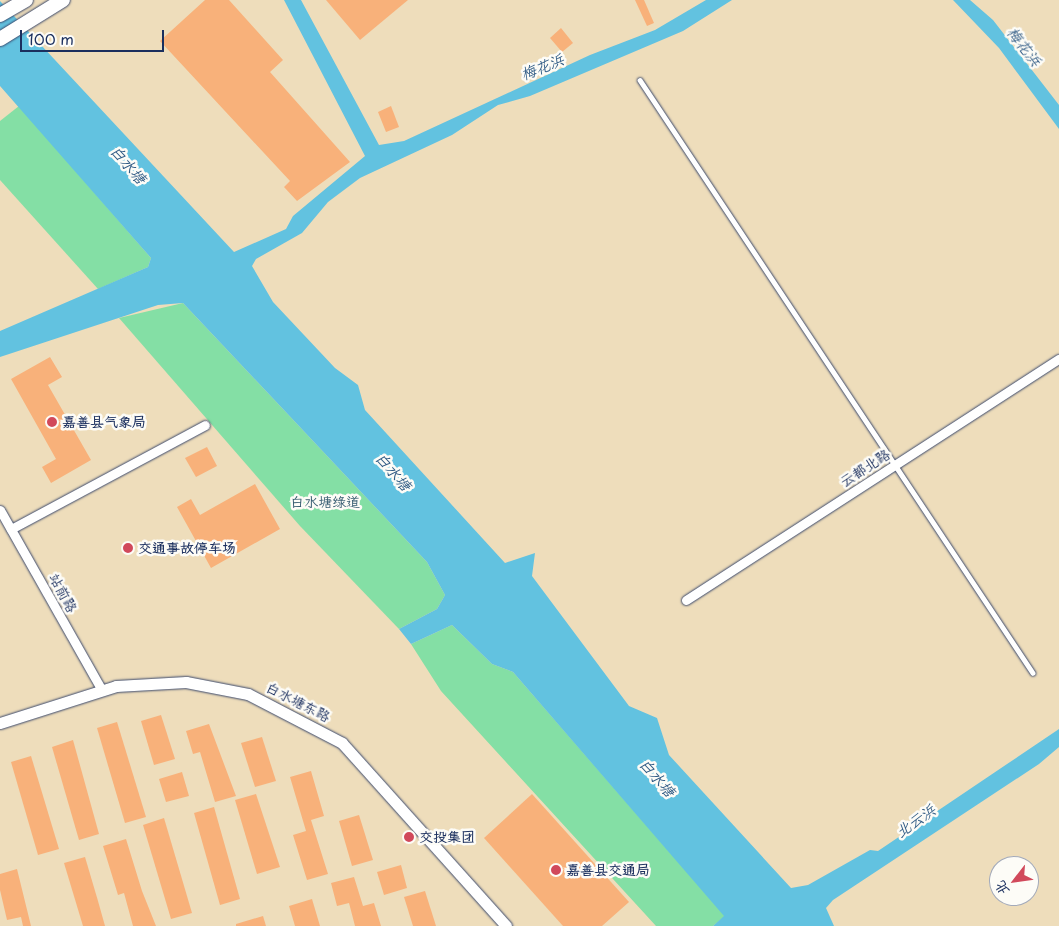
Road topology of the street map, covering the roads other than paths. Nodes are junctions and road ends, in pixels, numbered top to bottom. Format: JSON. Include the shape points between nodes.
{"nodes":[{"id":1,"x":26,"y":0,"type":"edge"},
{"id":2,"x":63,"y":0,"type":"edge"},
{"id":3,"x":0,"y":15,"type":"edge"},
{"id":4,"x":0,"y":39,"type":"edge"},
{"id":5,"x":640,"y":80,"type":"dead end"},
{"id":6,"x":1059,"y":359,"type":"edge"},
{"id":7,"x":204,"y":425,"type":"dead end"},
{"id":8,"x":894,"y":465,"type":"junction"},
{"id":9,"x":0,"y":510,"type":"edge"},
{"id":10,"x":11,"y":529,"type":"junction"},
{"id":11,"x":686,"y":600,"type":"dead end"},
{"id":12,"x":1033,"y":673,"type":"dead end"},
{"id":13,"x":102,"y":690,"type":"junction"},
{"id":14,"x":0,"y":724,"type":"edge"},
{"id":15,"x":506,"y":926,"type":"edge"}],
"edges":[{"from":1,"to":3,"type":"main road"},
{"from":2,"to":4,"type":"main road"},
{"from":5,"to":8,"type":"lane"},
{"from":6,"to":8,"type":"street","name":"云都北路"},
{"from":7,"to":10,"type":"street"},
{"from":8,"to":11,"type":"street","name":"云都北路"},
{"from":8,"to":12,"type":"lane"},
{"from":9,"to":10,"type":"street","name":"站前路"},
{"from":10,"to":13,"type":"street","name":"站前路"},
{"from":13,"to":14,"type":"street","name":"白水塘东路"},
{"from":13,"to":15,"type":"street","name":"白水塘东路","via":[[186,682],[248,694],[295,715],[342,743]]}]}
